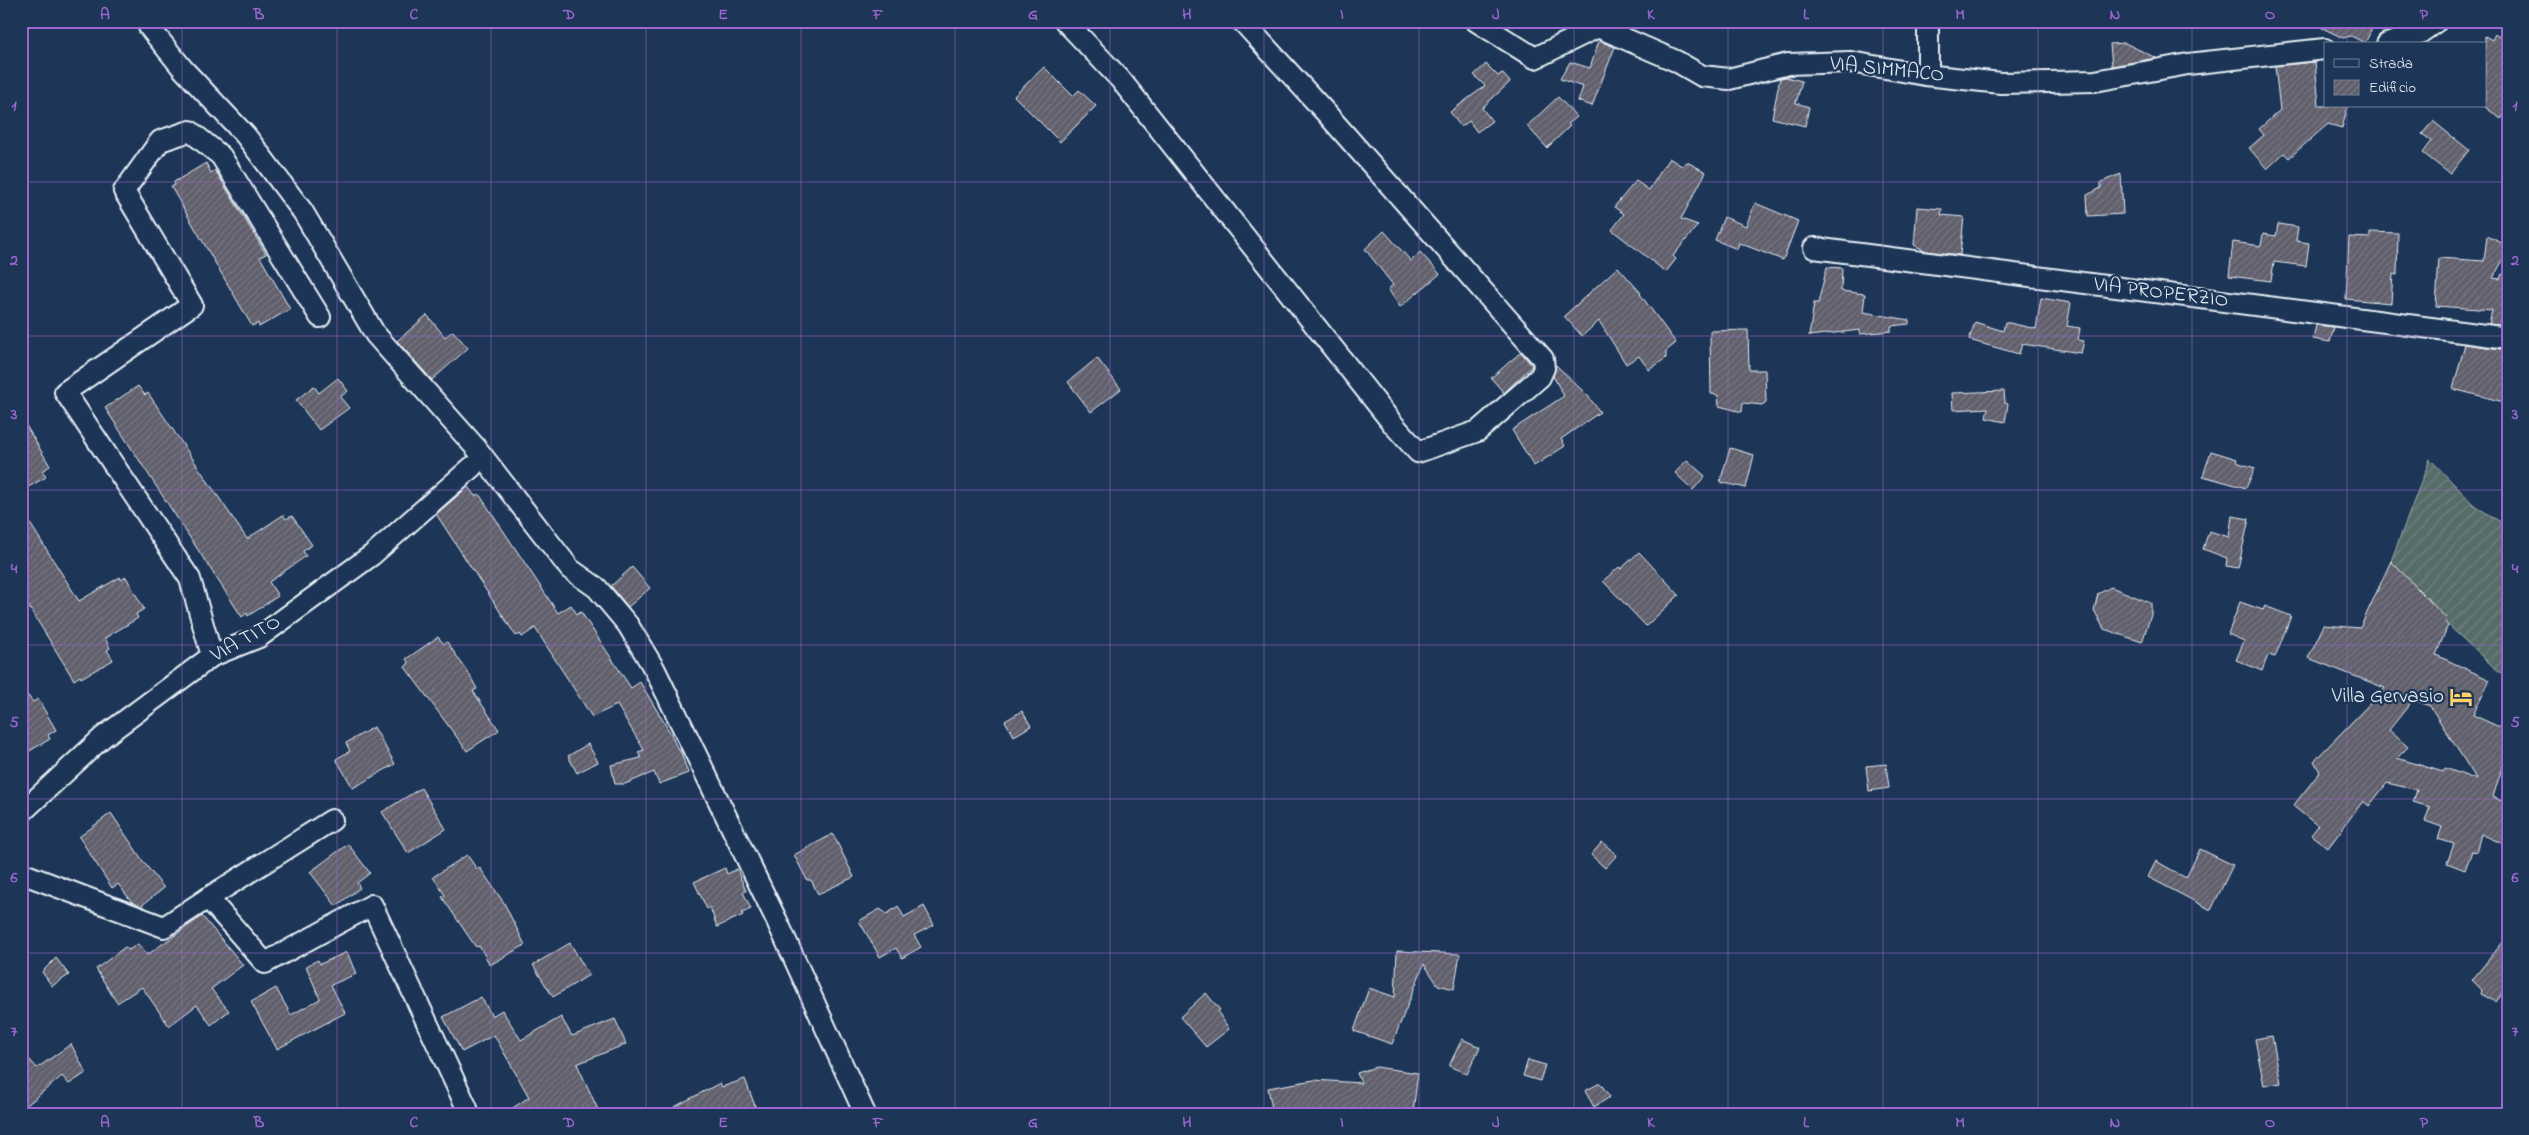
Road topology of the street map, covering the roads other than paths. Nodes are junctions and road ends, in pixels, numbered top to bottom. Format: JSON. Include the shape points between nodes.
{"nodes":[{"id":1,"x":1065,"y":21,"type":"edge"},
{"id":2,"x":1242,"y":21,"type":"edge"},
{"id":3,"x":1476,"y":21,"type":"edge"},
{"id":4,"x":1928,"y":21,"type":"edge"},
{"id":5,"x":2437,"y":21,"type":"edge"},
{"id":6,"x":149,"y":26,"type":"dead end"},
{"id":7,"x":2398,"y":35,"type":"edge"},
{"id":8,"x":2324,"y":49,"type":"edge"},
{"id":9,"x":1928,"y":75,"type":"junction"},
{"id":10,"x":1814,"y":248,"type":"dead end"},
{"id":11,"x":320,"y":317,"type":"dead end"},
{"id":12,"x":2508,"y":338,"type":"edge"},
{"id":13,"x":472,"y":467,"type":"dead end"},
{"id":14,"x":212,"y":656,"type":"junction"},
{"id":15,"x":21,"y":813,"type":"edge"},
{"id":16,"x":332,"y":820,"type":"dead end"},
{"id":17,"x":21,"y":873,"type":"edge"},
{"id":18,"x":208,"y":898,"type":"junction"},
{"id":19,"x":467,"y":1108,"type":"dead end"},
{"id":20,"x":865,"y":1114,"type":"edge"}],
"edges":[{"from":1,"to":2,"type":"street","via":[[1120,80],[1418,452],[1478,431],[1540,377],[1543,359]]},
{"from":3,"to":9,"type":"street","name":"VIA SIMMACO","via":[[1536,58],[1598,27],[1702,76],[1729,79],[1788,64],[1851,62]]},
{"from":4,"to":9,"type":"street"},
{"from":5,"to":7,"type":"street","via":[[2420,33]]},
{"from":6,"to":20,"type":"street","via":[[183,69],[246,136],[303,212],[375,334],[477,449],[570,569],[597,588],[628,625],[655,670],[708,778]]},
{"from":8,"to":9,"type":"street","name":"VIA SIMMACO","via":[[2188,64],[2095,80],[2001,84]]},
{"from":10,"to":12,"type":"street","name":"VIA PROPERZIO"},
{"from":11,"to":14,"type":"street","via":[[221,156],[190,131],[160,141],[124,191],[192,305],[64,392],[190,579]]},
{"from":13,"to":14,"type":"street","name":"VIA TITO","via":[[372,555],[259,637]]},
{"from":14,"to":15,"type":"street","name":"VIA TITO","via":[[103,737]]},
{"from":16,"to":18,"type":"street"},
{"from":17,"to":18,"type":"street","via":[[164,927]]},
{"from":18,"to":19,"type":"street","via":[[265,963],[372,905]]}]}
